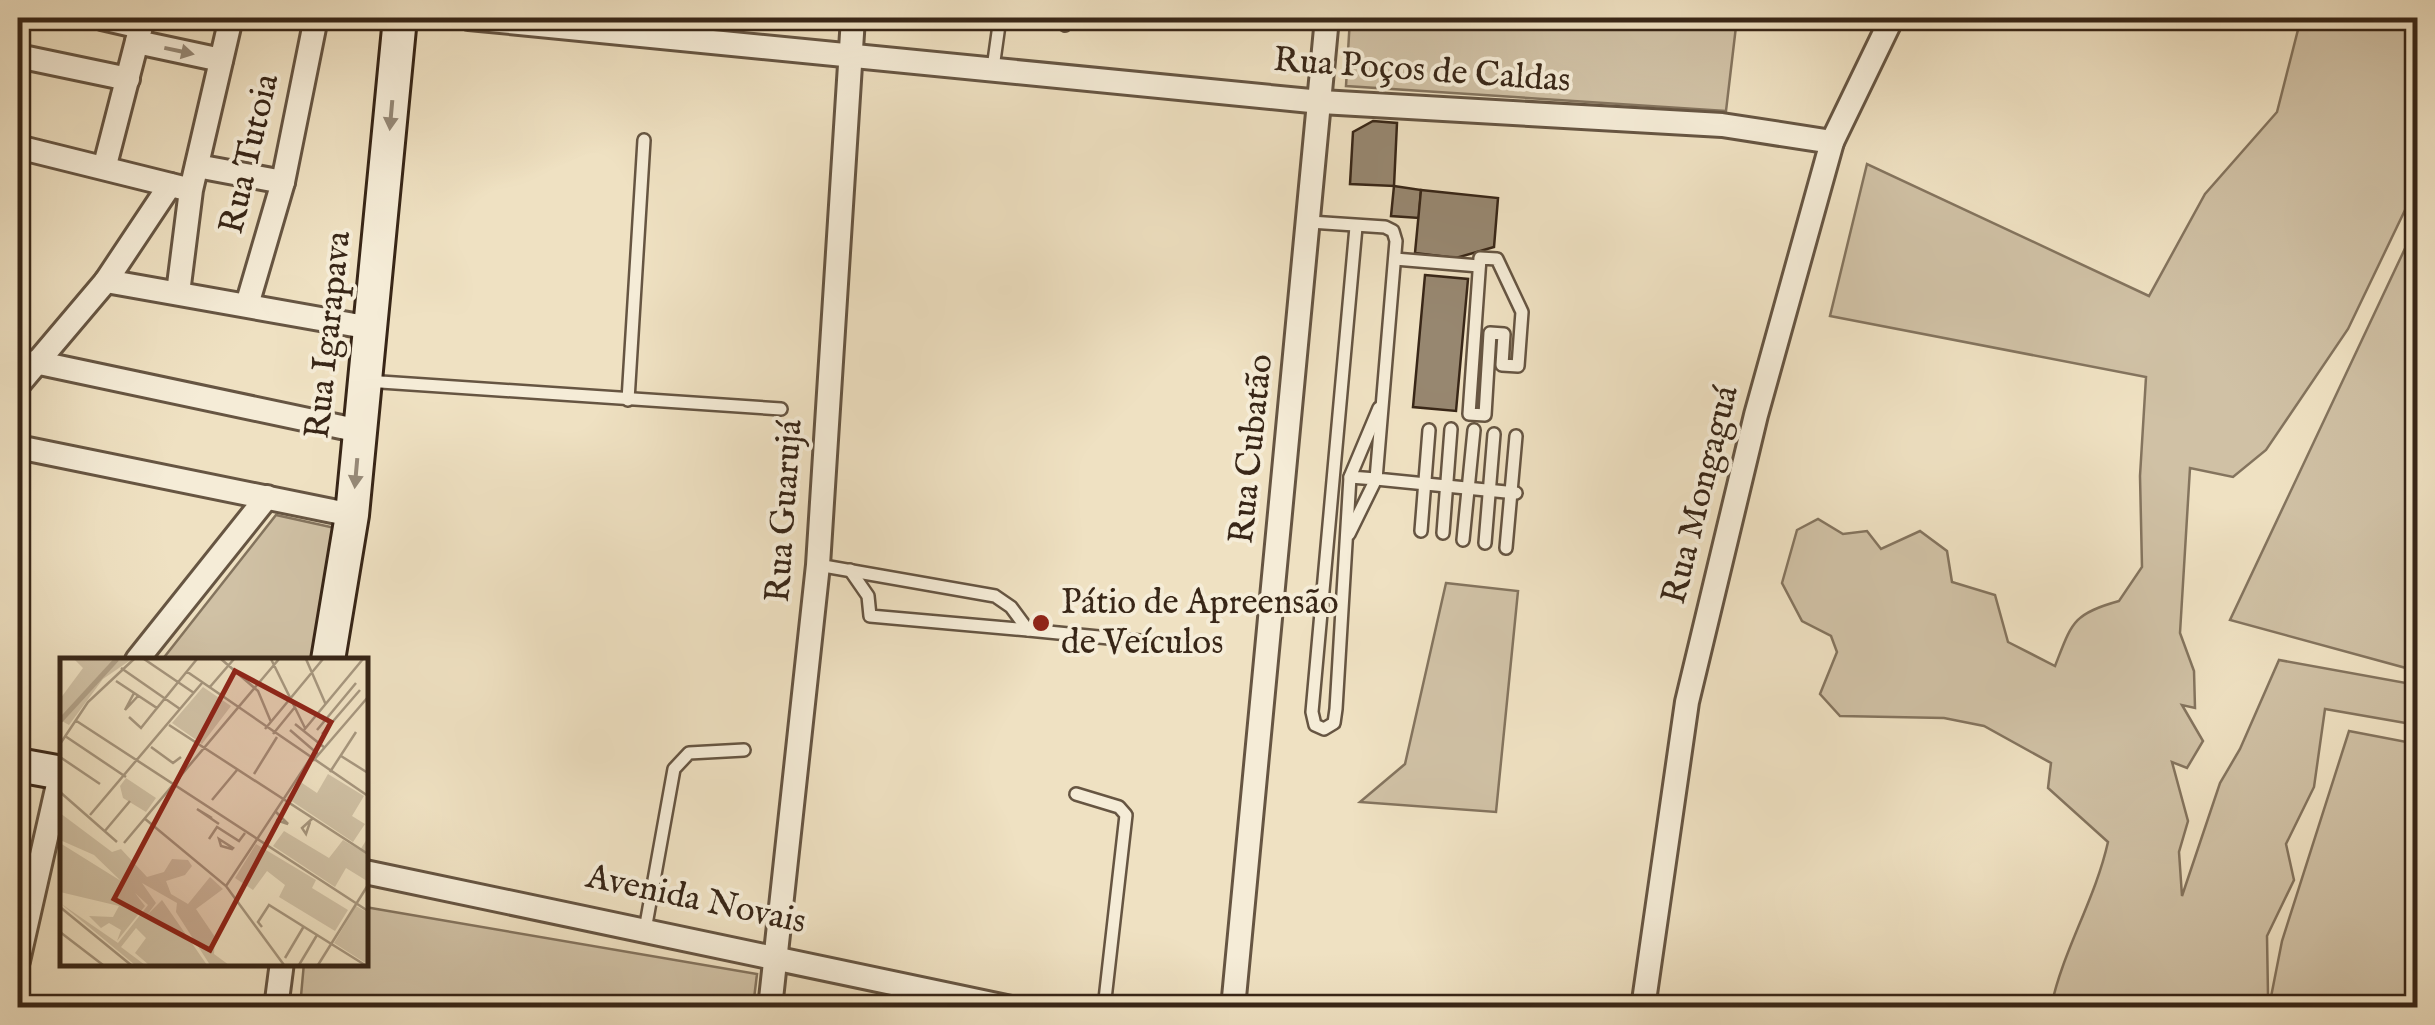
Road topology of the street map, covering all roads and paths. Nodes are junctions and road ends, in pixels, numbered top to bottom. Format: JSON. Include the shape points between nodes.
{"nodes":[{"id":1,"x":102,"y":18,"type":"edge"},
{"id":2,"x":231,"y":18,"type":"edge"},
{"id":3,"x":316,"y":18,"type":"edge"},
{"id":4,"x":400,"y":18,"type":"edge"},
{"id":5,"x":469,"y":18,"type":"edge"},
{"id":6,"x":852,"y":18,"type":"edge"},
{"id":7,"x":1000,"y":18,"type":"edge"},
{"id":8,"x":1327,"y":18,"type":"edge"},
{"id":9,"x":1892,"y":18,"type":"edge"},
{"id":10,"x":140,"y":29,"type":"edge"},
{"id":11,"x":849,"y":53,"type":"junction"},
{"id":12,"x":18,"y":56,"type":"edge"},
{"id":13,"x":222,"y":60,"type":"junction"},
{"id":14,"x":993,"y":68,"type":"junction"},
{"id":15,"x":128,"y":79,"type":"junction"},
{"id":16,"x":1321,"y":102,"type":"junction"},
{"id":17,"x":644,"y":140,"type":"dead end"},
{"id":18,"x":1832,"y":142,"type":"junction"},
{"id":19,"x":18,"y":147,"type":"edge"},
{"id":20,"x":105,"y":165,"type":"junction"},
{"id":21,"x":197,"y":166,"type":"junction"},
{"id":22,"x":283,"y":182,"type":"junction"},
{"id":23,"x":181,"y":187,"type":"junction"},
{"id":24,"x":1310,"y":222,"type":"junction"},
{"id":25,"x":1356,"y":227,"type":"junction"},
{"id":26,"x":1395,"y":259,"type":"junction"},
{"id":27,"x":1479,"y":266,"type":"junction"},
{"id":28,"x":106,"y":281,"type":"junction"},
{"id":29,"x":178,"y":294,"type":"junction"},
{"id":30,"x":247,"y":305,"type":"junction"},
{"id":31,"x":371,"y":328,"type":"junction"},
{"id":32,"x":35,"y":362,"type":"junction"},
{"id":33,"x":366,"y":381,"type":"junction"},
{"id":34,"x":18,"y":385,"type":"edge"},
{"id":35,"x":1384,"y":398,"type":"junction"},
{"id":36,"x":628,"y":400,"type":"junction"},
{"id":37,"x":781,"y":409,"type":"dead end"},
{"id":38,"x":1450,"y":429,"type":"dead end"},
{"id":39,"x":1429,"y":430,"type":"dead end"},
{"id":40,"x":1474,"y":430,"type":"dead end"},
{"id":41,"x":360,"y":432,"type":"junction"},
{"id":42,"x":1494,"y":434,"type":"dead end"},
{"id":43,"x":1516,"y":436,"type":"dead end"},
{"id":44,"x":18,"y":448,"type":"edge"},
{"id":45,"x":1350,"y":477,"type":"junction"},
{"id":46,"x":1376,"y":480,"type":"junction"},
{"id":47,"x":1425,"y":482,"type":"junction"},
{"id":48,"x":1446,"y":484,"type":"junction"},
{"id":49,"x":1468,"y":487,"type":"junction"},
{"id":50,"x":1489,"y":490,"type":"junction"},
{"id":51,"x":1513,"y":493,"type":"junction"},
{"id":52,"x":267,"y":497,"type":"junction"},
{"id":53,"x":352,"y":515,"type":"junction"},
{"id":54,"x":1421,"y":532,"type":"dead end"},
{"id":55,"x":1443,"y":533,"type":"dead end"},
{"id":56,"x":1347,"y":538,"type":"junction"},
{"id":57,"x":1464,"y":540,"type":"dead end"},
{"id":58,"x":1485,"y":543,"type":"dead end"},
{"id":59,"x":1506,"y":548,"type":"dead end"},
{"id":60,"x":818,"y":565,"type":"junction"},
{"id":61,"x":850,"y":570,"type":"junction"},
{"id":62,"x":1028,"y":630,"type":"junction"},
{"id":63,"x":1180,"y":645,"type":"dead end"},
{"id":64,"x":140,"y":658,"type":"edge"},
{"id":65,"x":328,"y":658,"type":"edge"},
{"id":66,"x":744,"y":750,"type":"dead end"},
{"id":67,"x":18,"y":764,"type":"edge"},
{"id":68,"x":60,"y":771,"type":"edge"},
{"id":69,"x":60,"y":780,"type":"edge"},
{"id":70,"x":1076,"y":794,"type":"dead end"},
{"id":71,"x":368,"y":873,"type":"edge"},
{"id":72,"x":645,"y":930,"type":"junction"},
{"id":73,"x":774,"y":957,"type":"junction"},
{"id":74,"x":18,"y":961,"type":"edge"},
{"id":75,"x":282,"y":965,"type":"edge"},
{"id":76,"x":276,"y":1008,"type":"edge"},
{"id":77,"x":770,"y":1008,"type":"edge"},
{"id":78,"x":1011,"y":1008,"type":"edge"},
{"id":79,"x":1104,"y":1008,"type":"edge"},
{"id":80,"x":1232,"y":1008,"type":"edge"},
{"id":81,"x":1643,"y":1008,"type":"edge"}],
"edges":[{"from":1,"to":10,"type":"street"},
{"from":2,"to":13,"type":"street"},
{"from":3,"to":22,"type":"street","name":"Rua Tutoia"},
{"from":4,"to":31,"type":"street","name":"Rua Igarapava","one_way":true},
{"from":5,"to":11,"type":"street","name":"Rua Poços de Caldas"},
{"from":6,"to":11,"type":"street","name":"Rua Guarujá"},
{"from":7,"to":14,"type":"lane"},
{"from":8,"to":16,"type":"street","name":"Rua Cubatão"},
{"from":9,"to":18,"type":"street","name":"Rua Mongaguá"},
{"from":10,"to":13,"type":"street","one_way":true},
{"from":10,"to":15,"type":"street"},
{"from":11,"to":14,"type":"street","name":"Rua Poços de Caldas"},
{"from":11,"to":60,"type":"street","name":"Rua Guarujá"},
{"from":12,"to":15,"type":"street"},
{"from":13,"to":21,"type":"street"},
{"from":14,"to":16,"type":"street","name":"Rua Poços de Caldas"},
{"from":15,"to":20,"type":"street"},
{"from":16,"to":18,"type":"street","name":"Rua Poços de Caldas","via":[[1722,125]]},
{"from":16,"to":24,"type":"street","name":"Rua Cubatão"},
{"from":17,"to":36,"type":"lane"},
{"from":18,"to":81,"type":"street","name":"Rua Mongaguá","via":[[1756,415],[1687,702]]},
{"from":19,"to":20,"type":"street"},
{"from":20,"to":23,"type":"street"},
{"from":21,"to":22,"type":"street"},
{"from":21,"to":23,"type":"street"},
{"from":22,"to":30,"type":"street","name":"Rua Tutoia"},
{"from":23,"to":28,"type":"street"},
{"from":23,"to":29,"type":"street"},
{"from":24,"to":25,"type":"lane"},
{"from":24,"to":80,"type":"street","name":"Rua Cubatão"},
{"from":25,"to":26,"type":"lane","via":[[1393,230]]},
{"from":25,"to":56,"type":"lane","via":[[1312,712],[1315,725],[1324,729],[1334,723],[1336,709]]},
{"from":26,"to":27,"type":"lane"},
{"from":26,"to":35,"type":"lane"},
{"from":27,"to":27,"type":"lane","via":[[1469,414],[1484,415],[1490,333],[1504,334],[1502,364],[1518,366],[1522,312],[1496,259],[1480,258]]},
{"from":28,"to":29,"type":"street"},
{"from":28,"to":32,"type":"street"},
{"from":29,"to":30,"type":"street"},
{"from":30,"to":31,"type":"street"},
{"from":31,"to":33,"type":"street","name":"Rua Igarapava"},
{"from":32,"to":34,"type":"street"},
{"from":32,"to":41,"type":"street"},
{"from":33,"to":36,"type":"lane"},
{"from":33,"to":41,"type":"street","name":"Rua Igarapava"},
{"from":35,"to":45,"type":"lane"},
{"from":35,"to":46,"type":"lane"},
{"from":36,"to":37,"type":"lane"},
{"from":38,"to":48,"type":"lane"},
{"from":39,"to":47,"type":"lane"},
{"from":40,"to":49,"type":"lane"},
{"from":41,"to":53,"type":"street","name":"Rua Igarapava","one_way":true},
{"from":42,"to":50,"type":"lane"},
{"from":43,"to":51,"type":"lane"},
{"from":44,"to":52,"type":"street"},
{"from":45,"to":46,"type":"lane"},
{"from":45,"to":56,"type":"lane"},
{"from":46,"to":47,"type":"lane"},
{"from":46,"to":56,"type":"lane"},
{"from":47,"to":48,"type":"lane"},
{"from":47,"to":54,"type":"lane"},
{"from":48,"to":49,"type":"lane"},
{"from":48,"to":55,"type":"lane"},
{"from":49,"to":50,"type":"lane"},
{"from":49,"to":57,"type":"lane"},
{"from":50,"to":51,"type":"lane"},
{"from":50,"to":58,"type":"lane"},
{"from":51,"to":59,"type":"lane"},
{"from":52,"to":53,"type":"street"},
{"from":52,"to":64,"type":"street"},
{"from":53,"to":65,"type":"street","name":"Rua Igarapava"},
{"from":60,"to":61,"type":"lane"},
{"from":60,"to":73,"type":"street","name":"Rua Guarujá"},
{"from":61,"to":62,"type":"lane","via":[[995,596]]},
{"from":61,"to":62,"type":"lane","via":[[868,596],[870,616]]},
{"from":62,"to":63,"type":"lane"},
{"from":66,"to":72,"type":"lane","via":[[688,753],[674,768]]},
{"from":67,"to":68,"type":"street"},
{"from":69,"to":74,"type":"street"},
{"from":70,"to":79,"type":"lane","via":[[1120,807],[1126,815]]},
{"from":71,"to":72,"type":"street","name":"Avenida Novais"},
{"from":72,"to":73,"type":"street","name":"Avenida Novais"},
{"from":73,"to":77,"type":"street","name":"Rua Guarujá"},
{"from":73,"to":78,"type":"street","name":"Avenida Novais"},
{"from":75,"to":76,"type":"street"}]}
